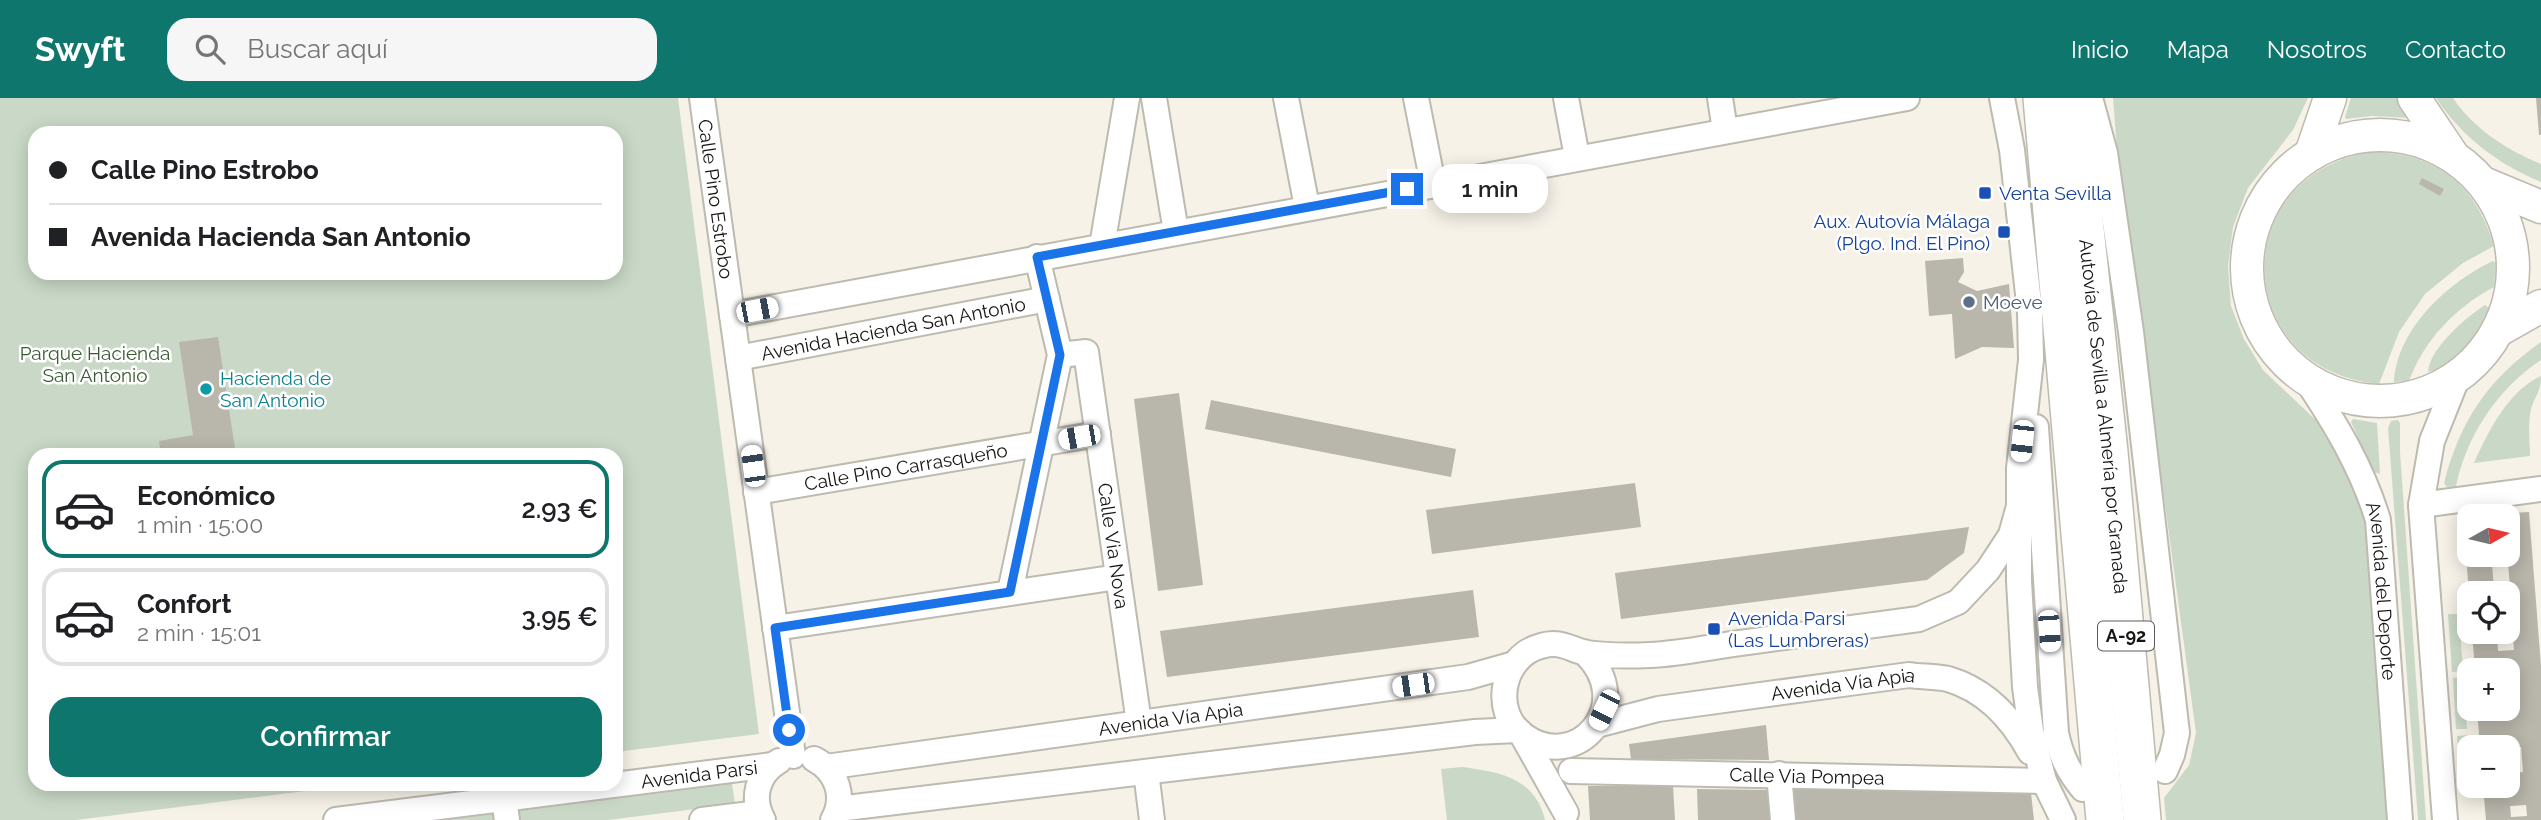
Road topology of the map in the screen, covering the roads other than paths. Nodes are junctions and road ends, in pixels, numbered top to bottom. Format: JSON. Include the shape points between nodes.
{"nodes":[{"id":1,"x":702,"y":98,"type":"edge"},
{"id":2,"x":1127,"y":98,"type":"edge"},
{"id":3,"x":1154,"y":98,"type":"edge"},
{"id":4,"x":1286,"y":98,"type":"edge"},
{"id":5,"x":1416,"y":98,"type":"edge"},
{"id":6,"x":1566,"y":98,"type":"edge"},
{"id":7,"x":1720,"y":98,"type":"edge"},
{"id":8,"x":1907,"y":98,"type":"edge"},
{"id":9,"x":2001,"y":98,"type":"edge"},
{"id":10,"x":2042,"y":98,"type":"edge"},
{"id":11,"x":2071,"y":98,"type":"edge"},
{"id":12,"x":2089,"y":98,"type":"edge"},
{"id":13,"x":2330,"y":98,"type":"edge"},
{"id":14,"x":2414,"y":98,"type":"edge"},
{"id":15,"x":1725,"y":130,"type":"junction"},
{"id":16,"x":2311,"y":154,"type":"junction"},
{"id":17,"x":1577,"y":157,"type":"junction"},
{"id":18,"x":2454,"y":157,"type":"junction"},
{"id":19,"x":2483,"y":183,"type":"junction"},
{"id":20,"x":1433,"y":184,"type":"junction"},
{"id":21,"x":2541,"y":207,"type":"edge"},
{"id":22,"x":1307,"y":208,"type":"junction"},
{"id":23,"x":1177,"y":232,"type":"junction"},
{"id":24,"x":1102,"y":246,"type":"junction"},
{"id":25,"x":2088,"y":246,"type":"junction"},
{"id":26,"x":1037,"y":257,"type":"junction"},
{"id":27,"x":1047,"y":299,"type":"junction"},
{"id":28,"x":2541,"y":306,"type":"edge"},
{"id":29,"x":732,"y":314,"type":"junction"},
{"id":30,"x":2497,"y":331,"type":"junction"},
{"id":31,"x":1060,"y":355,"type":"junction"},
{"id":32,"x":738,"y":358,"type":"junction"},
{"id":33,"x":2031,"y":360,"type":"junction"},
{"id":34,"x":2458,"y":376,"type":"junction"},
{"id":35,"x":2305,"y":378,"type":"junction"},
{"id":36,"x":1098,"y":434,"type":"junction"},
{"id":37,"x":1040,"y":444,"type":"junction"},
{"id":38,"x":2541,"y":489,"type":"edge"},
{"id":39,"x":756,"y":492,"type":"junction"},
{"id":40,"x":2421,"y":505,"type":"junction"},
{"id":41,"x":2019,"y":506,"type":"junction"},
{"id":42,"x":1118,"y":577,"type":"junction"},
{"id":43,"x":1010,"y":592,"type":"junction"},
{"id":44,"x":775,"y":628,"type":"junction"},
{"id":45,"x":1584,"y":652,"type":"junction"},
{"id":46,"x":1514,"y":664,"type":"junction"},
{"id":47,"x":1139,"y":723,"type":"junction"},
{"id":48,"x":1591,"y":731,"type":"junction"},
{"id":49,"x":1520,"y":732,"type":"junction"},
{"id":50,"x":782,"y":761,"type":"junction"},
{"id":51,"x":826,"y":767,"type":"junction"},
{"id":52,"x":1571,"y":771,"type":"junction"},
{"id":53,"x":2165,"y":771,"type":"dead end"},
{"id":54,"x":1146,"y":772,"type":"junction"},
{"id":55,"x":1779,"y":774,"type":"junction"},
{"id":56,"x":2044,"y":781,"type":"junction"},
{"id":57,"x":623,"y":789,"type":"edge"},
{"id":58,"x":2082,"y":789,"type":"dead end"},
{"id":59,"x":610,"y":791,"type":"edge"},
{"id":60,"x":506,"y":809,"type":"edge"},
{"id":61,"x":836,"y":815,"type":"edge"},
{"id":62,"x":761,"y":816,"type":"edge"},
{"id":63,"x":1566,"y":816,"type":"edge"},
{"id":64,"x":336,"y":820,"type":"edge"},
{"id":65,"x":702,"y":820,"type":"edge"},
{"id":66,"x":1152,"y":820,"type":"edge"},
{"id":67,"x":1783,"y":820,"type":"edge"},
{"id":68,"x":2063,"y":820,"type":"edge"},
{"id":69,"x":2105,"y":820,"type":"edge"},
{"id":70,"x":2142,"y":820,"type":"edge"},
{"id":71,"x":2400,"y":820,"type":"edge"},
{"id":72,"x":2445,"y":820,"type":"edge"}],
"edges":[{"from":1,"to":29,"type":"street","name":"Calle Pino Estrobo"},
{"from":2,"to":24,"type":"street"},
{"from":3,"to":23,"type":"street"},
{"from":4,"to":22,"type":"street"},
{"from":5,"to":20,"type":"street"},
{"from":6,"to":17,"type":"street"},
{"from":7,"to":15,"type":"street"},
{"from":8,"to":15,"type":"street"},
{"from":9,"to":33,"type":"street","via":[[2012,150]]},
{"from":10,"to":69,"type":"highway","name":"Autovía de Sevilla a Almería por Granada","number":"A-92"},
{"from":11,"to":25,"type":"highway","name":"Autovía de Sevilla a Almería por Granada","number":"A-92"},
{"from":12,"to":25,"type":"highway"},
{"from":12,"to":53,"type":"street","via":[[2105,153],[2131,332],[2177,733]]},
{"from":13,"to":16,"type":"main road"},
{"from":14,"to":18,"type":"main road"},
{"from":15,"to":17,"type":"street"},
{"from":16,"to":18,"type":"main road","via":[[2338,142],[2388,135],[2427,143]]},
{"from":16,"to":35,"type":"main road","via":[[2292,169],[2262,206],[2248,253],[2248,276],[2259,323],[2271,344]]},
{"from":17,"to":20,"type":"street"},
{"from":18,"to":19,"type":"main road"},
{"from":19,"to":21,"type":"main road"},
{"from":19,"to":30,"type":"main road","via":[[2497,203],[2512,248],[2512,285]]},
{"from":20,"to":22,"type":"street"},
{"from":22,"to":23,"type":"street"},
{"from":23,"to":24,"type":"street"},
{"from":24,"to":26,"type":"street"},
{"from":25,"to":70,"type":"highway","name":"Autovía de Sevilla a Almería por Granada","number":"A-92"},
{"from":26,"to":27,"type":"street"},
{"from":26,"to":29,"type":"street"},
{"from":27,"to":31,"type":"street"},
{"from":27,"to":32,"type":"street","name":"Avenida Hacienda San Antonio"},
{"from":28,"to":30,"type":"main road"},
{"from":29,"to":32,"type":"street","name":"Calle Pino Estrobo"},
{"from":30,"to":34,"type":"main road","via":[[2481,356]]},
{"from":31,"to":36,"type":"street","name":"Calle Via Nova","via":[[1086,352]]},
{"from":31,"to":37,"type":"street"},
{"from":32,"to":39,"type":"street","name":"Calle Pino Estrobo"},
{"from":33,"to":41,"type":"street"},
{"from":33,"to":58,"type":"street","via":[[2056,733],[2068,771]]},
{"from":34,"to":35,"type":"main road","via":[[2428,393],[2385,401],[2343,396]]},
{"from":34,"to":40,"type":"street","via":[[2432,441]]},
{"from":35,"to":71,"type":"street","name":"Avenida del Deporte","via":[[2344,438],[2378,520]]},
{"from":36,"to":37,"type":"street","name":"Calle Pino Carrasqueño"},
{"from":36,"to":42,"type":"street","name":"Calle Via Nova"},
{"from":37,"to":39,"type":"street","name":"Calle Pino Carrasqueño"},
{"from":37,"to":43,"type":"street"},
{"from":38,"to":40,"type":"street"},
{"from":39,"to":44,"type":"street","name":"Calle Pino Estrobo"},
{"from":40,"to":72,"type":"street"},
{"from":41,"to":45,"type":"street","via":[[2011,535],[1988,570],[1958,602],[1919,619],[1652,655]]},
{"from":41,"to":56,"type":"street","via":[[2025,687]]},
{"from":42,"to":43,"type":"street"},
{"from":42,"to":47,"type":"street","name":"Calle Via Nova"},
{"from":43,"to":44,"type":"street"},
{"from":44,"to":50,"type":"street","name":"Calle Pino Estrobo"},
{"from":45,"to":46,"type":"street","via":[[1554,643],[1532,650]]},
{"from":45,"to":48,"type":"street","via":[[1604,678],[1606,694],[1604,710]]},
{"from":46,"to":47,"type":"street","name":"Avenida Vía Apia","via":[[1468,677]]},
{"from":46,"to":49,"type":"street","via":[[1504,692],[1511,722]]},
{"from":47,"to":51,"type":"street","name":"Avenida Vía Apia"},
{"from":48,"to":49,"type":"street","via":[[1569,744],[1552,746]]},
{"from":48,"to":52,"type":"street"},
{"from":48,"to":56,"type":"street","name":"Avenida Vía Apia","via":[[1658,709],[1909,675],[1947,679],[1978,692],[2005,715]]},
{"from":49,"to":54,"type":"street","via":[[1475,732]]},
{"from":49,"to":63,"type":"street"},
{"from":50,"to":51,"type":"street","via":[[817,760]]},
{"from":50,"to":57,"type":"street","name":"Avenida Parsi"},
{"from":50,"to":62,"type":"street","via":[[763,775],[758,787]]},
{"from":51,"to":61,"type":"street","via":[[838,786]]},
{"from":52,"to":55,"type":"street","name":"Calle Via Pompea"},
{"from":52,"to":63,"type":"street"},
{"from":54,"to":61,"type":"street"},
{"from":54,"to":66,"type":"street"},
{"from":55,"to":56,"type":"street","name":"Calle Via Pompea"},
{"from":55,"to":67,"type":"street"},
{"from":56,"to":68,"type":"street"},
{"from":59,"to":60,"type":"street","name":"Avenida Parsi"},
{"from":60,"to":64,"type":"street","name":"Avenida Parsi"},
{"from":62,"to":65,"type":"street"}]}
